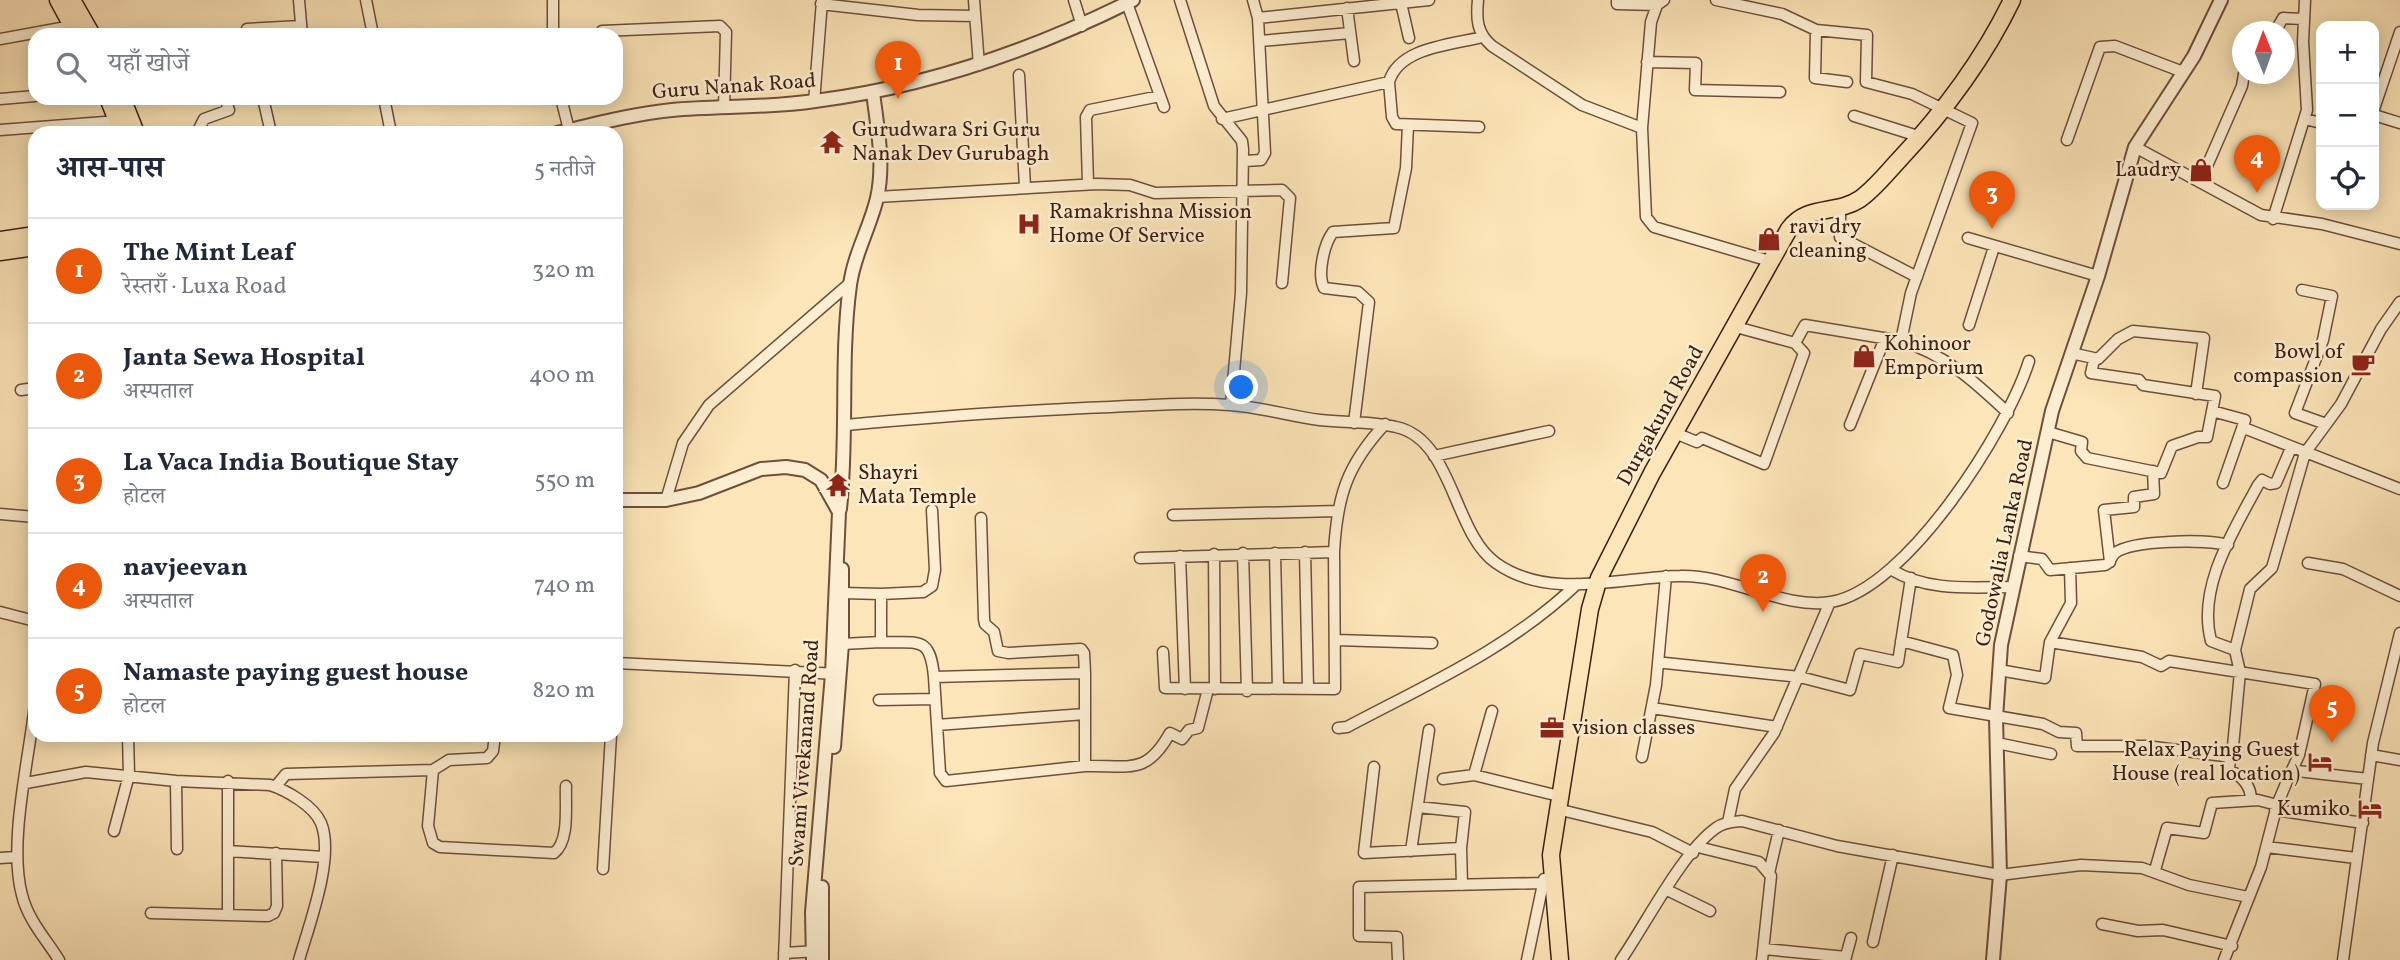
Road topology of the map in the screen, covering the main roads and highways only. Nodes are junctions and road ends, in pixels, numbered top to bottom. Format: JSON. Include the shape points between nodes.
{"nodes":[{"id":1,"x":58,"y":0,"type":"edge"},
{"id":2,"x":72,"y":0,"type":"edge"},
{"id":3,"x":2011,"y":0,"type":"edge"},
{"id":4,"x":73,"y":28,"type":"edge"},
{"id":5,"x":88,"y":28,"type":"edge"},
{"id":6,"x":111,"y":105,"type":"edge"},
{"id":7,"x":125,"y":105,"type":"edge"},
{"id":8,"x":120,"y":126,"type":"edge"},
{"id":9,"x":133,"y":126,"type":"edge"},
{"id":10,"x":28,"y":236,"type":"edge"},
{"id":11,"x":0,"y":240,"type":"edge"},
{"id":12,"x":28,"y":248,"type":"edge"},
{"id":13,"x":0,"y":252,"type":"edge"},
{"id":14,"x":1560,"y":960,"type":"edge"}],
"edges":[{"from":1,"to":4,"type":"main road"},
{"from":2,"to":5,"type":"main road"},
{"from":3,"to":14,"type":"main road","name":"Durgakund Road","via":[[1972,70],[1921,137],[1861,198],[1797,218],[1597,582],[1551,855]]},
{"from":6,"to":8,"type":"main road"},
{"from":7,"to":9,"type":"main road"},
{"from":10,"to":11,"type":"main road"},
{"from":12,"to":13,"type":"main road"}]}
